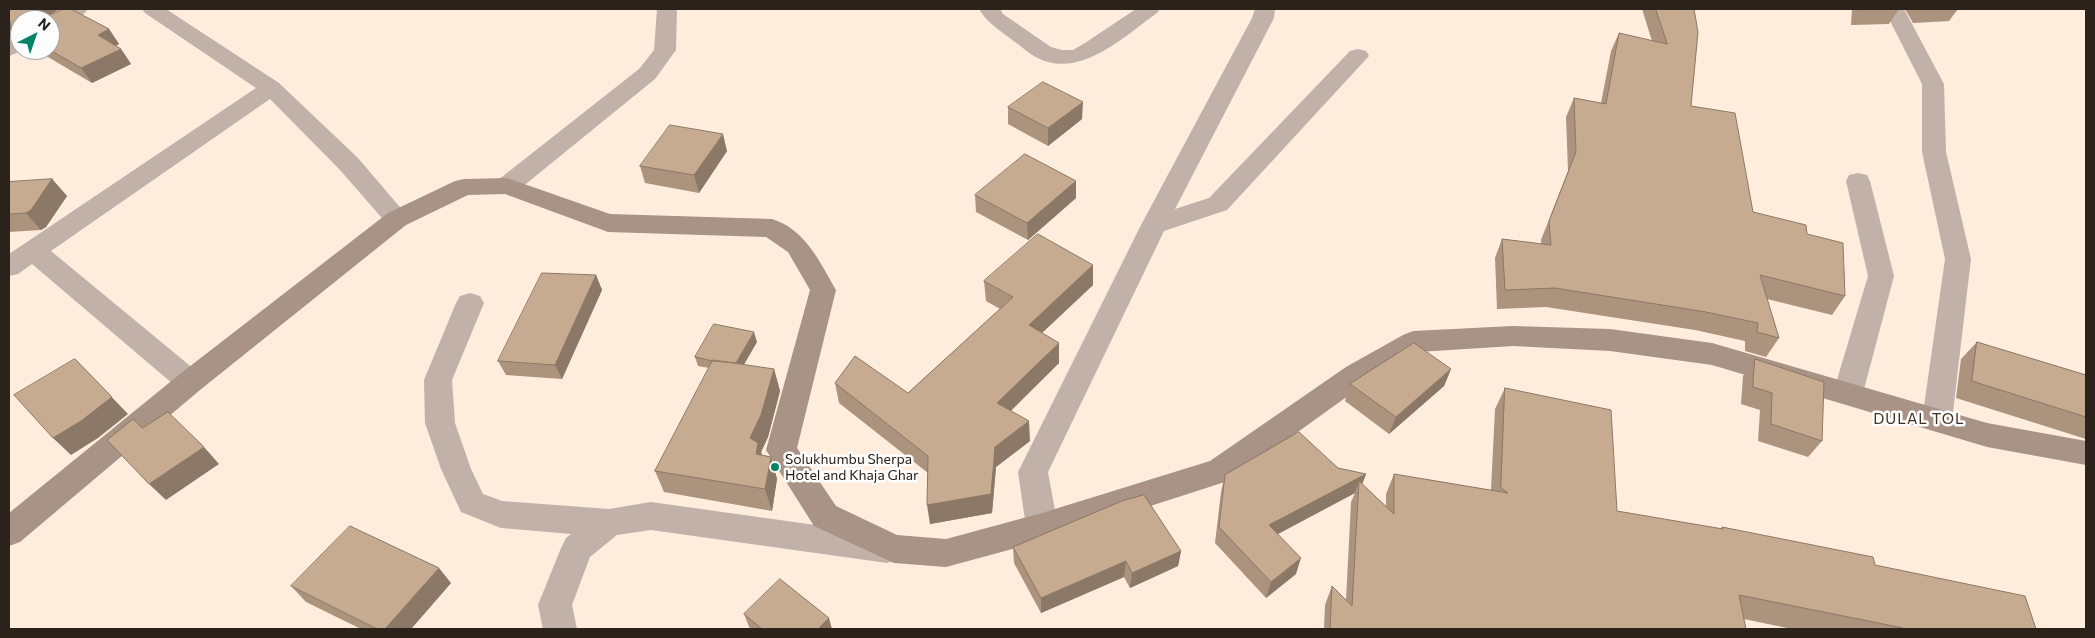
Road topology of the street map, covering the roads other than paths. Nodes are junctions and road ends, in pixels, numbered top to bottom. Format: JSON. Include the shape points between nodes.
{"nodes":[{"id":1,"x":78,"y":9,"type":"edge"},
{"id":2,"x":152,"y":9,"type":"edge"},
{"id":3,"x":666,"y":9,"type":"edge"},
{"id":4,"x":989,"y":9,"type":"edge"},
{"id":5,"x":1150,"y":9,"type":"edge"},
{"id":6,"x":1264,"y":9,"type":"edge"},
{"id":7,"x":1894,"y":9,"type":"edge"},
{"id":8,"x":60,"y":19,"type":"edge"},
{"id":9,"x":1358,"y":56,"type":"dead end"},
{"id":10,"x":271,"y":88,"type":"junction"},
{"id":11,"x":1858,"y":181,"type":"dead end"},
{"id":12,"x":507,"y":186,"type":"junction"},
{"id":13,"x":397,"y":219,"type":"junction"},
{"id":14,"x":1154,"y":225,"type":"junction"},
{"id":15,"x":33,"y":250,"type":"junction"},
{"id":16,"x":9,"y":267,"type":"edge"},
{"id":17,"x":470,"y":303,"type":"dead end"},
{"id":18,"x":190,"y":382,"type":"junction"},
{"id":19,"x":1848,"y":393,"type":"junction"},
{"id":20,"x":1936,"y":420,"type":"junction"},
{"id":21,"x":2086,"y":453,"type":"edge"},
{"id":22,"x":609,"y":523,"type":"junction"},
{"id":23,"x":1042,"y":527,"type":"junction"},
{"id":24,"x":9,"y":532,"type":"edge"},
{"id":25,"x":894,"y":550,"type":"junction"},
{"id":26,"x":560,"y":629,"type":"edge"}],
"edges":[{"from":1,"to":8,"type":"street"},
{"from":2,"to":10,"type":"street"},
{"from":3,"to":12,"type":"street","via":[[665,50],[647,74]]},
{"from":4,"to":5,"type":"street","via":[[996,18],[1043,52],[1077,56]]},
{"from":6,"to":14,"type":"street","via":[[1263,18]]},
{"from":7,"to":20,"type":"street","via":[[1933,84],[1934,152],[1958,258]]},
{"from":9,"to":14,"type":"street","via":[[1218,204]]},
{"from":10,"to":13,"type":"street","via":[[349,164]]},
{"from":10,"to":15,"type":"street"},
{"from":11,"to":19,"type":"street","via":[[1881,276]]},
{"from":12,"to":13,"type":"street","via":[[464,187]]},
{"from":12,"to":25,"type":"street","via":[[608,223],[772,228],[797,246],[822,290],[781,450],[825,516]]},
{"from":13,"to":18,"type":"street"},
{"from":14,"to":23,"type":"street","via":[[1033,472]]},
{"from":15,"to":16,"type":"street"},
{"from":15,"to":18,"type":"street"},
{"from":17,"to":22,"type":"street","via":[[438,380],[440,423],[472,503],[501,514]]},
{"from":18,"to":24,"type":"street"},
{"from":19,"to":20,"type":"street"},
{"from":19,"to":23,"type":"street","via":[[1712,354],[1610,340],[1513,336],[1413,342],[1356,375],[1220,471]]},
{"from":20,"to":21,"type":"street","via":[[1987,435]]},
{"from":22,"to":25,"type":"street","via":[[650,516]]},
{"from":22,"to":26,"type":"street","via":[[577,548],[555,604]]},
{"from":23,"to":25,"type":"street","via":[[946,553]]}]}
